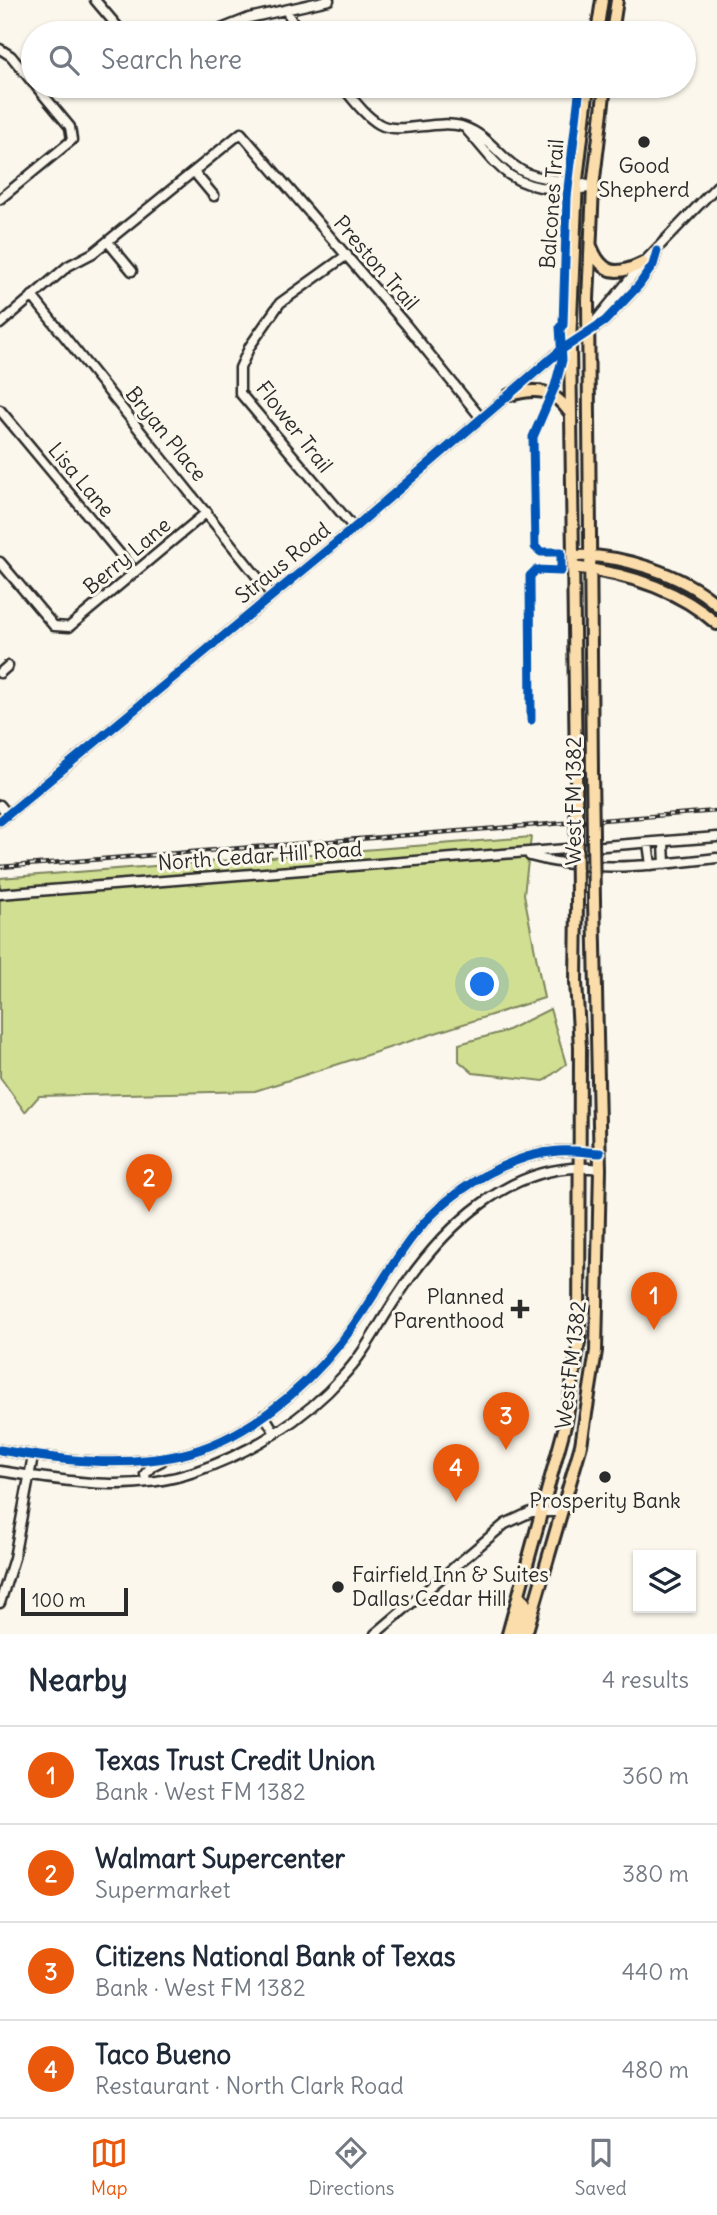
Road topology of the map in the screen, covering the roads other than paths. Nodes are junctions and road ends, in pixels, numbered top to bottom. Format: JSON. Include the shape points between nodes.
{"nodes":[{"id":1,"x":95,"y":0,"type":"edge"},
{"id":2,"x":329,"y":0,"type":"edge"},
{"id":3,"x":602,"y":0,"type":"edge"},
{"id":4,"x":617,"y":0,"type":"edge"},
{"id":5,"x":286,"y":12,"type":"junction"},
{"id":6,"x":113,"y":21,"type":"edge"},
{"id":7,"x":241,"y":21,"type":"edge"},
{"id":8,"x":292,"y":21,"type":"edge"},
{"id":9,"x":599,"y":21,"type":"edge"},
{"id":10,"x":614,"y":21,"type":"edge"},
{"id":11,"x":0,"y":49,"type":"edge"},
{"id":12,"x":21,"y":68,"type":"edge"},
{"id":13,"x":46,"y":98,"type":"edge"},
{"id":14,"x":352,"y":98,"type":"edge"},
{"id":15,"x":587,"y":98,"type":"edge"},
{"id":16,"x":604,"y":98,"type":"edge"},
{"id":17,"x":194,"y":172,"type":"junction"},
{"id":18,"x":577,"y":186,"type":"junction"},
{"id":19,"x":717,"y":186,"type":"edge"},
{"id":20,"x":593,"y":187,"type":"junction"},
{"id":21,"x":214,"y":196,"type":"dead end"},
{"id":22,"x":0,"y":200,"type":"edge"},
{"id":23,"x":590,"y":241,"type":"junction"},
{"id":24,"x":108,"y":242,"type":"junction"},
{"id":25,"x":657,"y":251,"type":"junction"},
{"id":26,"x":347,"y":256,"type":"junction"},
{"id":27,"x":643,"y":263,"type":"junction"},
{"id":28,"x":132,"y":271,"type":"dead end"},
{"id":29,"x":32,"y":296,"type":"junction"},
{"id":30,"x":0,"y":324,"type":"edge"},
{"id":31,"x":588,"y":330,"type":"junction"},
{"id":32,"x":570,"y":342,"type":"junction"},
{"id":33,"x":509,"y":395,"type":"junction"},
{"id":34,"x":0,"y":410,"type":"edge"},
{"id":35,"x":571,"y":414,"type":"junction"},
{"id":36,"x":481,"y":418,"type":"junction"},
{"id":37,"x":207,"y":512,"type":"junction"},
{"id":38,"x":354,"y":528,"type":"junction"},
{"id":39,"x":591,"y":555,"type":"junction"},
{"id":40,"x":0,"y":562,"type":"edge"},
{"id":41,"x":573,"y":562,"type":"junction"},
{"id":42,"x":592,"y":569,"type":"junction"},
{"id":43,"x":135,"y":572,"type":"junction"},
{"id":44,"x":271,"y":594,"type":"junction"},
{"id":45,"x":717,"y":605,"type":"edge"},
{"id":46,"x":717,"y":624,"type":"edge"},
{"id":47,"x":8,"y":666,"type":"dead end"},
{"id":48,"x":0,"y":673,"type":"edge"},
{"id":49,"x":0,"y":805,"type":"edge"},
{"id":50,"x":8,"y":815,"type":"junction"},
{"id":51,"x":0,"y":821,"type":"edge"},
{"id":52,"x":717,"y":837,"type":"edge"},
{"id":53,"x":664,"y":842,"type":"junction"},
{"id":54,"x":648,"y":844,"type":"junction"},
{"id":55,"x":523,"y":854,"type":"junction"},
{"id":56,"x":717,"y":858,"type":"edge"},
{"id":57,"x":665,"y":864,"type":"junction"},
{"id":58,"x":651,"y":865,"type":"junction"},
{"id":59,"x":0,"y":894,"type":"edge"},
{"id":60,"x":580,"y":1152,"type":"junction"},
{"id":61,"x":600,"y":1153,"type":"junction"},
{"id":62,"x":580,"y":1166,"type":"junction"},
{"id":63,"x":600,"y":1169,"type":"junction"},
{"id":64,"x":264,"y":1415,"type":"junction"},
{"id":65,"x":275,"y":1433,"type":"junction"},
{"id":66,"x":0,"y":1450,"type":"edge"},
{"id":67,"x":181,"y":1455,"type":"junction"},
{"id":68,"x":33,"y":1456,"type":"junction"},
{"id":69,"x":0,"y":1471,"type":"edge"},
{"id":70,"x":30,"y":1476,"type":"junction"},
{"id":71,"x":146,"y":1482,"type":"junction"},
{"id":72,"x":542,"y":1511,"type":"junction"},
{"id":73,"x":560,"y":1512,"type":"junction"},
{"id":74,"x":519,"y":1595,"type":"junction"},
{"id":75,"x":0,"y":1603,"type":"edge"},
{"id":76,"x":375,"y":1634,"type":"edge"},
{"id":77,"x":508,"y":1634,"type":"edge"},
{"id":78,"x":516,"y":1634,"type":"edge"},
{"id":79,"x":526,"y":1634,"type":"edge"}],
"edges":[{"from":1,"to":6,"type":"street"},
{"from":2,"to":5,"type":"street"},
{"from":3,"to":9,"type":"main road"},
{"from":4,"to":10,"type":"main road"},
{"from":5,"to":7,"type":"street"},
{"from":5,"to":8,"type":"street"},
{"from":11,"to":12,"type":"street"},
{"from":13,"to":22,"type":"street","via":[[70,127],[72,140]]},
{"from":14,"to":18,"type":"street","via":[[387,128],[435,123],[464,127],[529,174]]},
{"from":15,"to":18,"type":"main road","name":"West FM 1382"},
{"from":16,"to":20,"type":"main road","name":"West FM 1382"},
{"from":17,"to":21,"type":"street"},
{"from":17,"to":24,"type":"street"},
{"from":17,"to":26,"type":"street","name":"Preston Trail","via":[[241,133]]},
{"from":18,"to":20,"type":"street"},
{"from":18,"to":32,"type":"main road","name":"West FM 1382"},
{"from":19,"to":25,"type":"street"},
{"from":20,"to":23,"type":"main road","name":"West FM 1382"},
{"from":23,"to":27,"type":"main road","via":[[595,256],[607,269],[626,271]]},
{"from":23,"to":31,"type":"main road","name":"West FM 1382"},
{"from":24,"to":28,"type":"street"},
{"from":24,"to":29,"type":"street","via":[[68,266]]},
{"from":25,"to":27,"type":"street"},
{"from":25,"to":31,"type":"street","name":"Straus Road","via":[[653,265],[629,299],[606,321]]},
{"from":26,"to":36,"type":"street","name":"Preston Trail"},
{"from":26,"to":38,"type":"street","name":"Flower Trail","via":[[280,303],[240,368],[240,393]]},
{"from":27,"to":31,"type":"street"},
{"from":29,"to":30,"type":"street"},
{"from":29,"to":37,"type":"street","name":"Bryan Place"},
{"from":31,"to":32,"type":"street","name":"Straus Road"},
{"from":31,"to":39,"type":"main road","name":"West FM 1382"},
{"from":32,"to":33,"type":"street","name":"Straus Road"},
{"from":32,"to":35,"type":"main road","name":"West FM 1382"},
{"from":33,"to":35,"type":"main road","via":[[531,389],[548,392]]},
{"from":33,"to":36,"type":"street","name":"Straus Road"},
{"from":34,"to":43,"type":"street","name":"Lisa Lane"},
{"from":35,"to":41,"type":"main road","name":"West FM 1382"},
{"from":36,"to":38,"type":"street","name":"Straus Road"},
{"from":37,"to":43,"type":"street","name":"Berry Lane"},
{"from":37,"to":44,"type":"street","name":"Bryan Place"},
{"from":38,"to":44,"type":"street","name":"Straus Road"},
{"from":39,"to":41,"type":"main road"},
{"from":39,"to":42,"type":"main road","name":"West FM 1382"},
{"from":39,"to":45,"type":"main road","via":[[628,561],[670,576]]},
{"from":40,"to":43,"type":"street","name":"Berry Lane","via":[[54,626],[69,627]]},
{"from":41,"to":42,"type":"main road"},
{"from":41,"to":60,"type":"main road","name":"West FM 1382","bridge":true},
{"from":42,"to":46,"type":"main road","via":[[666,590]]},
{"from":42,"to":61,"type":"main road","name":"West FM 1382","bridge":true},
{"from":44,"to":50,"type":"street","name":"Straus Road"},
{"from":47,"to":48,"type":"street"},
{"from":49,"to":50,"type":"street"},
{"from":50,"to":51,"type":"street","name":"Straus Road"},
{"from":52,"to":53,"type":"street","name":"North Cedar Hill Road"},
{"from":53,"to":54,"type":"street","name":"North Cedar Hill Road"},
{"from":53,"to":57,"type":"street"},
{"from":54,"to":55,"type":"street","name":"North Cedar Hill Road"},
{"from":54,"to":58,"type":"street"},
{"from":55,"to":58,"type":"street","name":"North Cedar Hill Road","via":[[564,866]]},
{"from":55,"to":59,"type":"street","name":"North Cedar Hill Road"},
{"from":56,"to":57,"type":"street","name":"North Cedar Hill Road"},
{"from":57,"to":58,"type":"street","name":"North Cedar Hill Road"},
{"from":60,"to":61,"type":"street"},
{"from":60,"to":62,"type":"main road","name":"West FM 1382"},
{"from":60,"to":64,"type":"street","via":[[559,1150],[513,1163],[447,1202],[418,1230],[342,1341]]},
{"from":61,"to":63,"type":"main road","name":"West FM 1382"},
{"from":62,"to":63,"type":"street"},
{"from":62,"to":65,"type":"street","via":[[527,1179],[495,1194],[470,1213],[422,1261],[345,1375],[304,1414]]},
{"from":62,"to":72,"type":"main road","name":"West FM 1382","via":[[579,1342],[568,1413]]},
{"from":63,"to":73,"type":"main road","name":"West FM 1382","via":[[599,1318],[592,1388]]},
{"from":64,"to":65,"type":"street"},
{"from":64,"to":67,"type":"street"},
{"from":65,"to":71,"type":"street","via":[[192,1473]]},
{"from":66,"to":68,"type":"street"},
{"from":67,"to":68,"type":"street","via":[[98,1462]]},
{"from":67,"to":71,"type":"street","via":[[152,1466],[145,1474]]},
{"from":68,"to":70,"type":"street"},
{"from":69,"to":70,"type":"street"},
{"from":70,"to":71,"type":"street","via":[[72,1484]]},
{"from":70,"to":75,"type":"street"},
{"from":72,"to":73,"type":"street"},
{"from":72,"to":74,"type":"main road","name":"West FM 1382"},
{"from":72,"to":76,"type":"street","via":[[519,1515],[505,1524]]},
{"from":73,"to":79,"type":"main road","name":"West FM 1382"},
{"from":74,"to":77,"type":"main road"},
{"from":74,"to":78,"type":"main road","via":[[525,1603]]}]}
